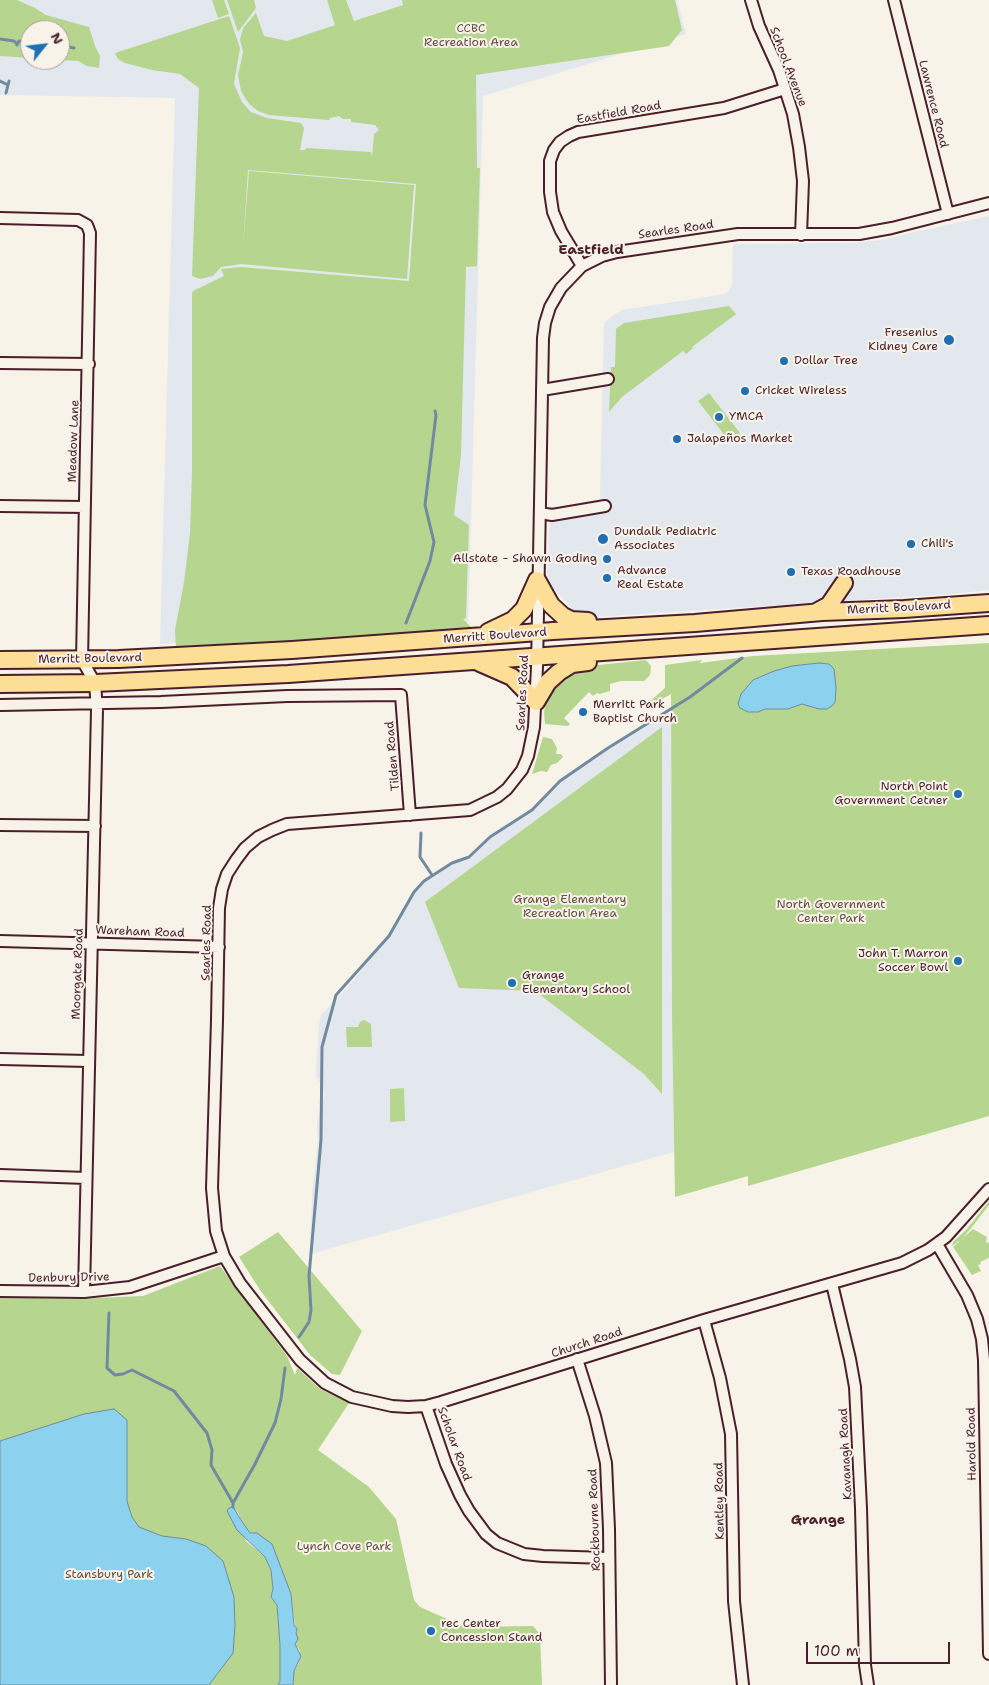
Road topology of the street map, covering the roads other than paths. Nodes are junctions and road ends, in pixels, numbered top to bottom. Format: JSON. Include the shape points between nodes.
{"nodes":[{"id":1,"x":751,"y":0,"type":"edge"},
{"id":2,"x":894,"y":0,"type":"edge"},
{"id":3,"x":785,"y":89,"type":"junction"},
{"id":4,"x":989,"y":203,"type":"edge"},
{"id":5,"x":948,"y":214,"type":"junction"},
{"id":6,"x":0,"y":218,"type":"edge"},
{"id":7,"x":801,"y":235,"type":"junction"},
{"id":8,"x":582,"y":266,"type":"junction"},
{"id":9,"x":0,"y":363,"type":"edge"},
{"id":10,"x":88,"y":364,"type":"junction"},
{"id":11,"x":608,"y":379,"type":"dead end"},
{"id":12,"x":542,"y":390,"type":"junction"},
{"id":13,"x":0,"y":506,"type":"edge"},
{"id":14,"x":605,"y":506,"type":"dead end"},
{"id":15,"x":85,"y":508,"type":"junction"},
{"id":16,"x":540,"y":513,"type":"junction"},
{"id":17,"x":538,"y":580,"type":"junction"},
{"id":18,"x":844,"y":584,"type":"dead end"},
{"id":19,"x":989,"y":603,"type":"edge"},
{"id":20,"x":816,"y":612,"type":"junction"},
{"id":21,"x":694,"y":624,"type":"junction"},
{"id":22,"x":989,"y":625,"type":"edge"},
{"id":23,"x":537,"y":632,"type":"junction"},
{"id":24,"x":476,"y":637,"type":"junction"},
{"id":25,"x":632,"y":650,"type":"junction"},
{"id":26,"x":537,"y":658,"type":"junction"},
{"id":27,"x":0,"y":660,"type":"edge"},
{"id":28,"x":82,"y":660,"type":"junction"},
{"id":29,"x":476,"y":661,"type":"junction"},
{"id":30,"x":94,"y":683,"type":"junction"},
{"id":31,"x":0,"y":684,"type":"edge"},
{"id":32,"x":536,"y":702,"type":"junction"},
{"id":33,"x":97,"y":703,"type":"junction"},
{"id":34,"x":0,"y":705,"type":"edge"},
{"id":35,"x":410,"y":815,"type":"junction"},
{"id":36,"x":0,"y":824,"type":"edge"},
{"id":37,"x":95,"y":826,"type":"junction"},
{"id":38,"x":0,"y":941,"type":"edge"},
{"id":39,"x":92,"y":943,"type":"junction"},
{"id":40,"x":219,"y":947,"type":"junction"},
{"id":41,"x":0,"y":1059,"type":"edge"},
{"id":42,"x":88,"y":1061,"type":"junction"},
{"id":43,"x":0,"y":1175,"type":"edge"},
{"id":44,"x":86,"y":1178,"type":"junction"},
{"id":45,"x":989,"y":1189,"type":"edge"},
{"id":46,"x":937,"y":1244,"type":"junction"},
{"id":47,"x":224,"y":1256,"type":"junction"},
{"id":48,"x":832,"y":1284,"type":"junction"},
{"id":49,"x":0,"y":1291,"type":"edge"},
{"id":50,"x":84,"y":1292,"type":"junction"},
{"id":51,"x":704,"y":1320,"type":"junction"},
{"id":52,"x":577,"y":1359,"type":"junction"},
{"id":53,"x":426,"y":1406,"type":"junction"},
{"id":54,"x":608,"y":1558,"type":"junction"},
{"id":55,"x":989,"y":1654,"type":"edge"},
{"id":56,"x":612,"y":1685,"type":"edge"},
{"id":57,"x":743,"y":1685,"type":"edge"},
{"id":58,"x":868,"y":1685,"type":"edge"}],
"edges":[{"from":1,"to":3,"type":"street","name":"School Avenue"},
{"from":2,"to":5,"type":"street","name":"Lawrence Road"},
{"from":3,"to":7,"type":"street","name":"School Avenue","via":[[802,164]]},
{"from":3,"to":8,"type":"street","name":"Eastfield Road","via":[[724,108],[578,132],[560,142],[550,161],[553,212],[560,231]]},
{"from":4,"to":5,"type":"street","name":"Searles Road"},
{"from":5,"to":7,"type":"street","name":"Searles Road","via":[[859,234]]},
{"from":6,"to":10,"type":"street","name":"Meadow Lane","via":[[72,219],[89,228]]},
{"from":7,"to":8,"type":"street","name":"Searles Road","via":[[718,236],[617,252]]},
{"from":8,"to":12,"type":"street","name":"Searles Road","via":[[560,288],[545,323]]},
{"from":9,"to":10,"type":"street"},
{"from":10,"to":15,"type":"street","name":"Meadow Lane"},
{"from":11,"to":12,"type":"street"},
{"from":12,"to":16,"type":"street","name":"Searles Road"},
{"from":13,"to":15,"type":"street"},
{"from":14,"to":16,"type":"street","via":[[552,515]]},
{"from":15,"to":28,"type":"street","name":"Meadow Lane"},
{"from":16,"to":17,"type":"street","name":"Searles Road"},
{"from":17,"to":21,"type":"main road","via":[[551,605],[571,620],[660,617]]},
{"from":17,"to":23,"type":"street","name":"Searles Road"},
{"from":17,"to":24,"type":"main road","via":[[524,609],[513,620]]},
{"from":18,"to":20,"type":"main road","via":[[829,605]]},
{"from":19,"to":20,"type":"main road","name":"Merritt Boulevard"},
{"from":20,"to":21,"type":"main road","name":"Merritt Boulevard"},
{"from":21,"to":23,"type":"main road","name":"Merritt Boulevard"},
{"from":22,"to":25,"type":"main road","name":"Merritt Boulevard"},
{"from":23,"to":24,"type":"main road","name":"Merritt Boulevard"},
{"from":23,"to":26,"type":"street","name":"Searles Road"},
{"from":24,"to":28,"type":"main road","name":"Merritt Boulevard"},
{"from":25,"to":26,"type":"main road","name":"Merritt Boulevard"},
{"from":25,"to":32,"type":"main road","via":[[618,660],[572,664],[548,682]]},
{"from":26,"to":29,"type":"main road","name":"Merritt Boulevard"},
{"from":26,"to":32,"type":"street","name":"Searles Road"},
{"from":27,"to":28,"type":"main road","name":"Merritt Boulevard"},
{"from":28,"to":30,"type":"street","name":"Moorgate Road"},
{"from":29,"to":30,"type":"main road","name":"Merritt Boulevard"},
{"from":29,"to":32,"type":"main road","via":[[512,677]]},
{"from":30,"to":31,"type":"main road","name":"Merritt Boulevard"},
{"from":30,"to":33,"type":"street","name":"Moorgate Road"},
{"from":32,"to":35,"type":"street","name":"Searles Road","via":[[528,756],[522,770],[506,789],[470,810]]},
{"from":33,"to":34,"type":"street"},
{"from":33,"to":35,"type":"street","name":"Tilden Road","via":[[401,695]]},
{"from":33,"to":37,"type":"street","name":"Moorgate Road"},
{"from":35,"to":40,"type":"street","name":"Searles Road","via":[[287,824],[258,837],[245,848],[227,874],[219,908]]},
{"from":36,"to":37,"type":"street"},
{"from":37,"to":39,"type":"street","name":"Moorgate Road"},
{"from":38,"to":39,"type":"street","name":"Wareham Road"},
{"from":39,"to":40,"type":"street","name":"Wareham Road"},
{"from":39,"to":42,"type":"street","name":"Moorgate Road"},
{"from":40,"to":47,"type":"street","name":"Searles Road","via":[[212,1188],[216,1231]]},
{"from":41,"to":42,"type":"street"},
{"from":42,"to":44,"type":"street","name":"Moorgate Road"},
{"from":43,"to":44,"type":"street"},
{"from":44,"to":50,"type":"street","name":"Moorgate Road"},
{"from":45,"to":46,"type":"street","name":"Church Road","via":[[955,1229]]},
{"from":46,"to":48,"type":"street","name":"Church Road","via":[[902,1263]]},
{"from":46,"to":55,"type":"street","name":"Harold Road","via":[[967,1295],[982,1339]]},
{"from":47,"to":50,"type":"street","name":"Denbury Drive","via":[[130,1287]]},
{"from":47,"to":53,"type":"street","name":"Church Road","via":[[240,1283],[288,1346],[325,1383],[352,1398],[392,1406]]},
{"from":48,"to":51,"type":"street","name":"Church Road"},
{"from":48,"to":58,"type":"street","name":"Kavanagh Road","via":[[855,1387]]},
{"from":49,"to":50,"type":"street","name":"Denbury Drive"},
{"from":51,"to":52,"type":"street","name":"Church Road"},
{"from":51,"to":57,"type":"street","name":"Kentley Road","via":[[731,1434],[734,1601]]},
{"from":52,"to":53,"type":"street","name":"Church Road"},
{"from":52,"to":54,"type":"street","name":"Rockbourne Road","via":[[606,1463]]},
{"from":53,"to":54,"type":"street","name":"Scholar Road","via":[[460,1496],[486,1534],[497,1543],[524,1554]]},
{"from":54,"to":56,"type":"street","name":"Rockbourne Road"}]}
